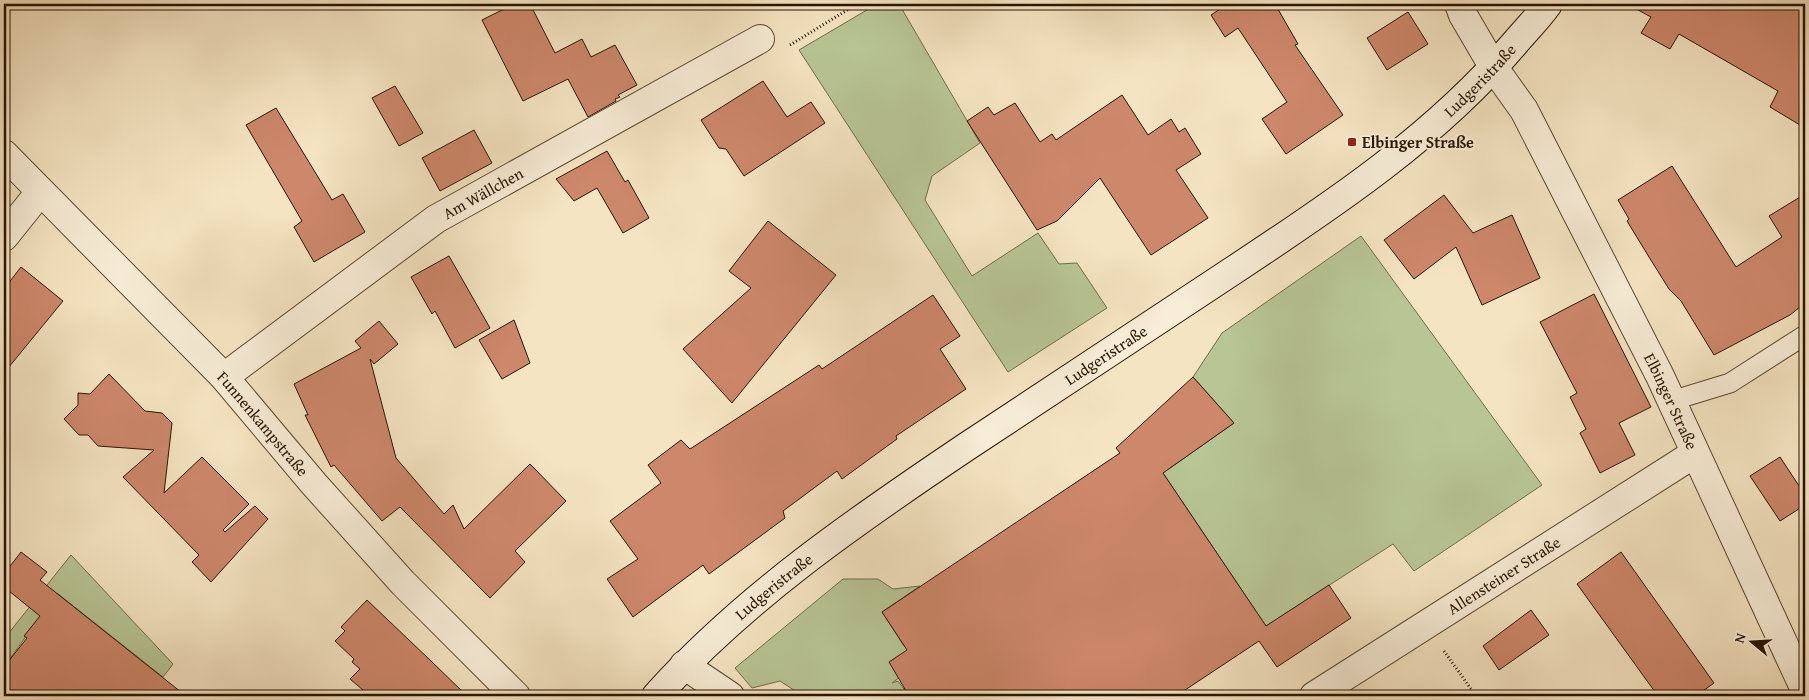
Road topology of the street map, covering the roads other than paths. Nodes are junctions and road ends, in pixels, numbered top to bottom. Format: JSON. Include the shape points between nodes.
{"nodes":[{"id":1,"x":1459,"y":4,"type":"edge"},
{"id":2,"x":1548,"y":4,"type":"edge"},
{"id":3,"x":760,"y":39,"type":"road end"},
{"id":4,"x":1494,"y":68,"type":"junction"},
{"id":5,"x":4,"y":154,"type":"edge"},
{"id":6,"x":40,"y":192,"type":"junction"},
{"id":7,"x":4,"y":237,"type":"edge"},
{"id":8,"x":1805,"y":335,"type":"edge"},
{"id":9,"x":224,"y":377,"type":"junction"},
{"id":10,"x":1671,"y":401,"type":"junction"},
{"id":11,"x":1694,"y":454,"type":"junction"},
{"id":12,"x":684,"y":665,"type":"junction"},
{"id":13,"x":1805,"y":690,"type":"edge"},
{"id":14,"x":516,"y":696,"type":"edge"},
{"id":15,"x":656,"y":696,"type":"edge"},
{"id":16,"x":730,"y":696,"type":"edge"},
{"id":17,"x":1314,"y":696,"type":"edge"}],
"edges":[{"from":1,"to":4,"type":"street"},
{"from":2,"to":4,"type":"street","name":"Ludgeristraße"},
{"from":3,"to":9,"type":"street","name":"Am Wällchen","via":[[436,219]]},
{"from":4,"to":10,"type":"street","name":"Elbinger Straße","via":[[1524,110]]},
{"from":4,"to":12,"type":"street","name":"Ludgeristraße","via":[[1450,112],[1380,170],[1288,235],[888,500],[764,593]]},
{"from":5,"to":6,"type":"street","name":"Funnenkampstraße"},
{"from":6,"to":7,"type":"street"},
{"from":6,"to":9,"type":"street","name":"Funnenkampstraße"},
{"from":8,"to":10,"type":"lane","via":[[1730,383]]},
{"from":9,"to":14,"type":"street","name":"Funnenkampstraße","via":[[403,583]]},
{"from":10,"to":11,"type":"street","name":"Elbinger Straße"},
{"from":11,"to":13,"type":"street","name":"Elbinger Straße"},
{"from":11,"to":17,"type":"street","name":"Allensteiner Straße"},
{"from":12,"to":15,"type":"street","name":"Ludgeristraße"},
{"from":12,"to":16,"type":"street"}]}
